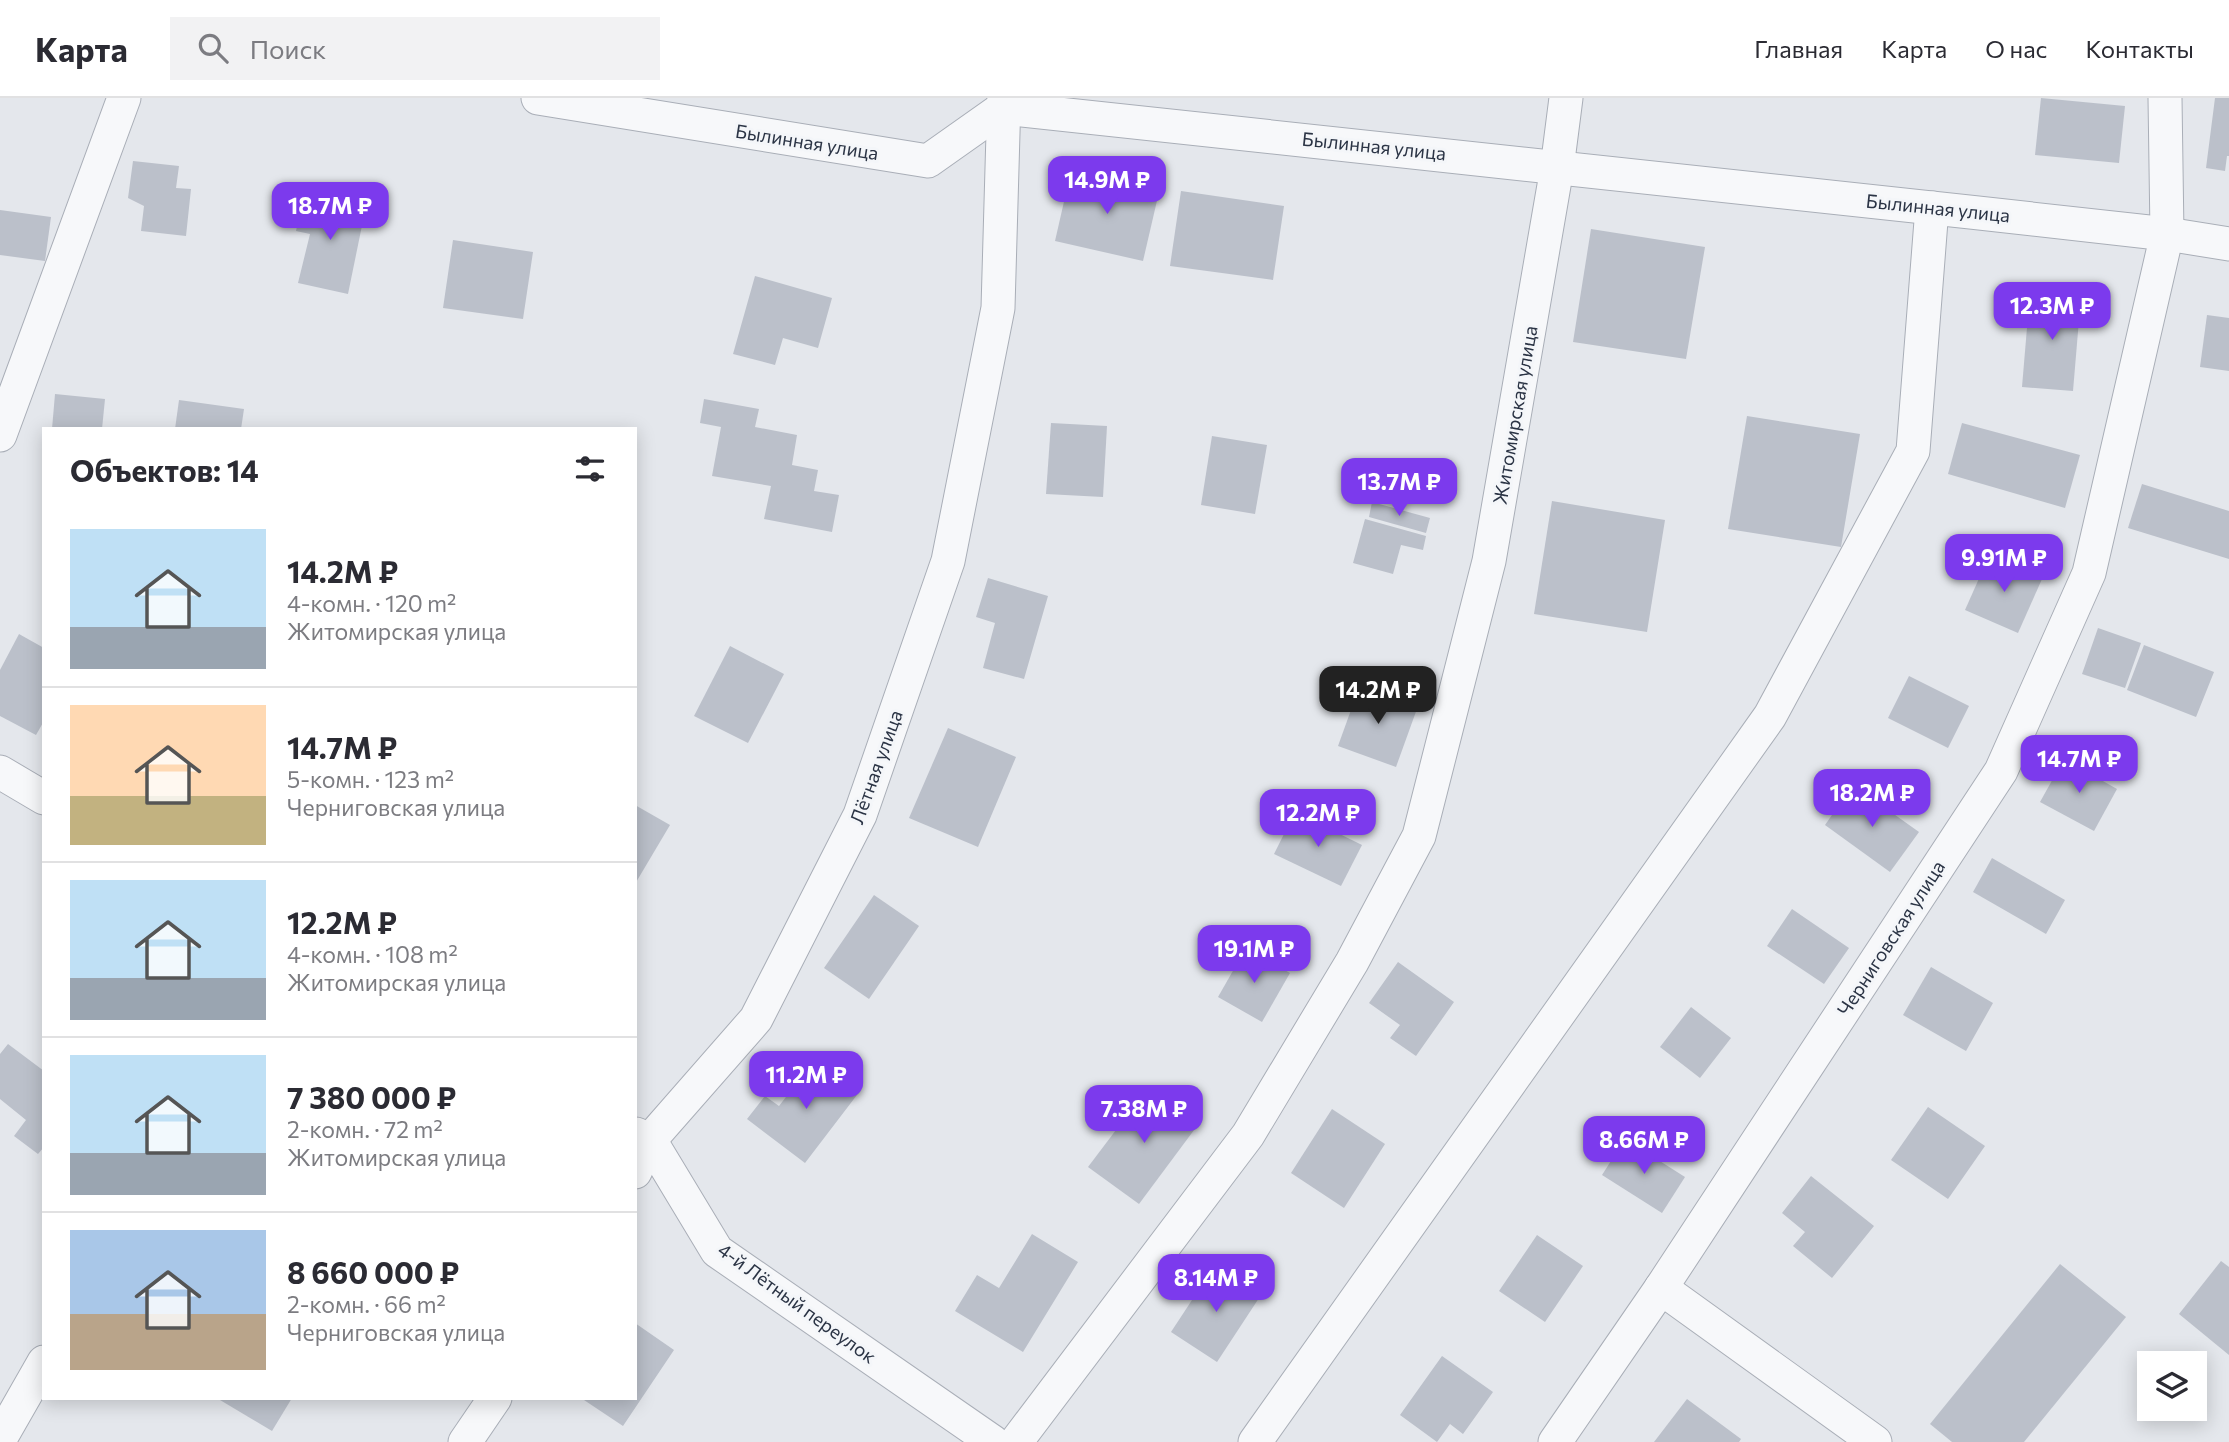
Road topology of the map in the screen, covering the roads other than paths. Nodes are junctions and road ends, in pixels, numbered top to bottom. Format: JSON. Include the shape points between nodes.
{"nodes":[{"id":1,"x":124,"y":98,"type":"edge"},
{"id":2,"x":538,"y":98,"type":"edge"},
{"id":3,"x":1566,"y":98,"type":"edge"},
{"id":4,"x":2165,"y":98,"type":"edge"},
{"id":5,"x":1003,"y":103,"type":"edge"},
{"id":6,"x":1557,"y":168,"type":"junction"},
{"id":7,"x":1931,"y":208,"type":"junction"},
{"id":8,"x":2167,"y":234,"type":"junction"},
{"id":9,"x":2229,"y":244,"type":"edge"},
{"id":10,"x":0,"y":435,"type":"edge"},
{"id":11,"x":0,"y":772,"type":"edge"},
{"id":12,"x":42,"y":797,"type":"edge"},
{"id":13,"x":643,"y":1137,"type":"edge"},
{"id":14,"x":637,"y":1163,"type":"edge"},
{"id":15,"x":1661,"y":1288,"type":"junction"},
{"id":16,"x":42,"y":1366,"type":"edge"},
{"id":17,"x":494,"y":1400,"type":"edge"},
{"id":18,"x":1860,"y":1438,"type":"edge"},
{"id":19,"x":0,"y":1439,"type":"edge"},
{"id":20,"x":464,"y":1442,"type":"edge"},
{"id":21,"x":993,"y":1442,"type":"edge"},
{"id":22,"x":1016,"y":1442,"type":"edge"},
{"id":23,"x":1255,"y":1442,"type":"edge"},
{"id":24,"x":1555,"y":1442,"type":"edge"}],
"edges":[{"from":1,"to":10,"type":"street"},
{"from":2,"to":5,"type":"street","name":"Былинная улица","via":[[928,162]]},
{"from":3,"to":6,"type":"street","name":"Житомирская улица"},
{"from":4,"to":8,"type":"street","name":"Черниговская улица"},
{"from":5,"to":6,"type":"street","name":"Былинная улица"},
{"from":5,"to":13,"type":"street","name":"Лётная улица","via":[[998,308],[948,561],[860,815],[756,1019]]},
{"from":6,"to":7,"type":"street","name":"Былинная улица"},
{"from":6,"to":22,"type":"street","name":"Житомирская улица","via":[[1489,561],[1419,836],[1352,962],[1248,1135]]},
{"from":7,"to":8,"type":"street","name":"Былинная улица"},
{"from":7,"to":23,"type":"street","via":[[1913,451],[1770,716]]},
{"from":8,"to":9,"type":"street","name":"Былинная улица"},
{"from":8,"to":15,"type":"street","name":"Черниговская улица","via":[[2089,573],[2001,771]]},
{"from":11,"to":12,"type":"street"},
{"from":13,"to":14,"type":"street","name":"Лётная улица"},
{"from":13,"to":21,"type":"street","name":"4-й Лётный переулок","via":[[717,1251]]},
{"from":15,"to":18,"type":"street"},
{"from":15,"to":24,"type":"street","name":"Черниговская улица"},
{"from":16,"to":19,"type":"street"},
{"from":17,"to":20,"type":"street"}]}
